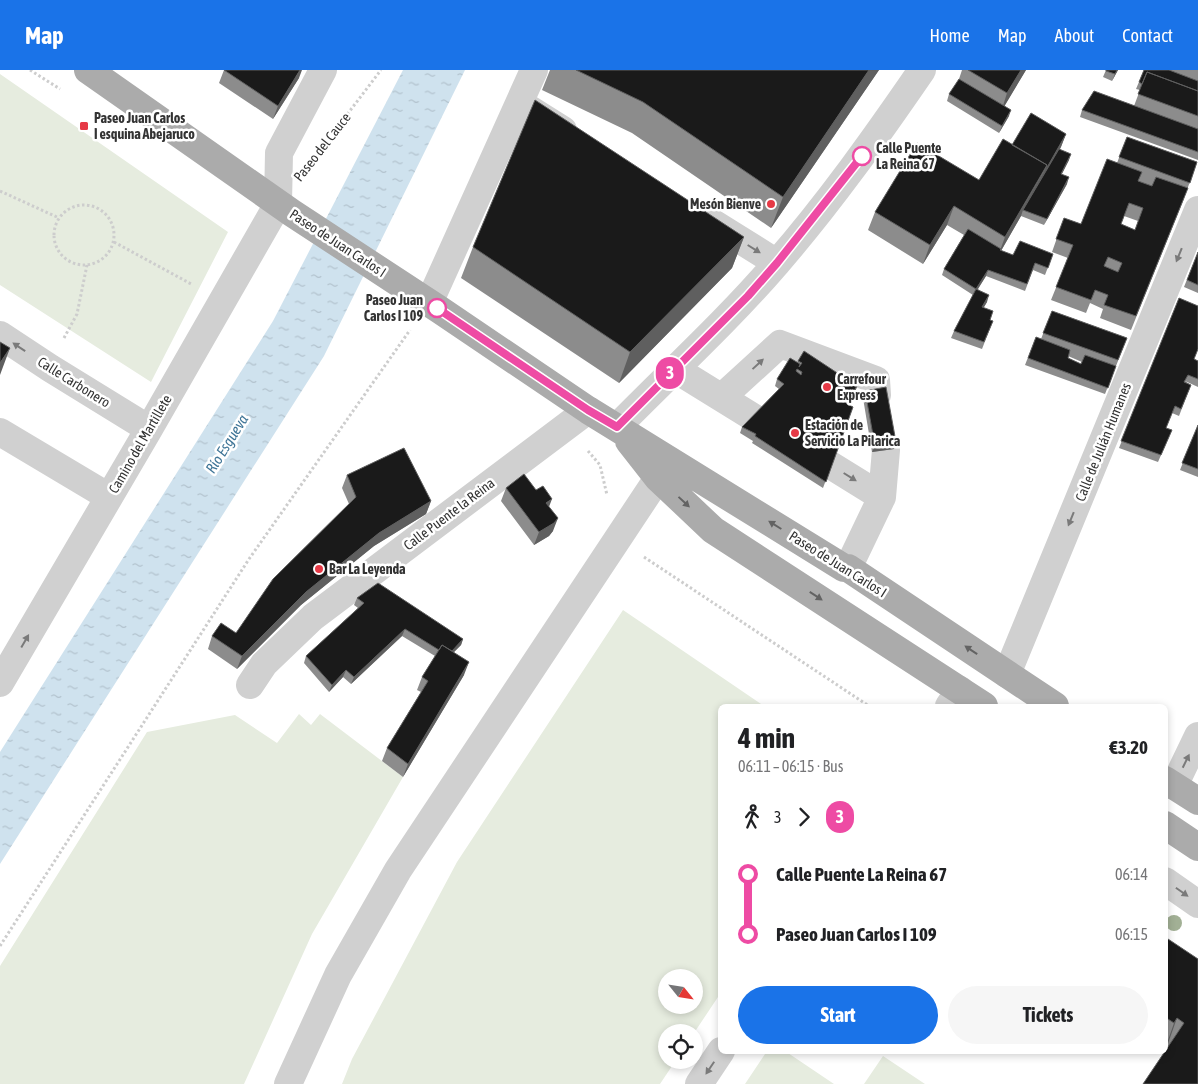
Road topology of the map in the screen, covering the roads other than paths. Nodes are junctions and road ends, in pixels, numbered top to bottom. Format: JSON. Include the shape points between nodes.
{"nodes":[{"id":1,"x":88,"y":70,"type":"edge"},
{"id":2,"x":323,"y":70,"type":"edge"},
{"id":3,"x":534,"y":70,"type":"edge"},
{"id":4,"x":922,"y":70,"type":"edge"},
{"id":5,"x":520,"y":102,"type":"junction"},
{"id":6,"x":586,"y":144,"type":"edge"},
{"id":7,"x":686,"y":207,"type":"edge"},
{"id":8,"x":287,"y":210,"type":"junction"},
{"id":9,"x":1198,"y":210,"type":"edge"},
{"id":10,"x":777,"y":263,"type":"junction"},
{"id":11,"x":429,"y":303,"type":"junction"},
{"id":12,"x":0,"y":335,"type":"edge"},
{"id":13,"x":675,"y":369,"type":"junction"},
{"id":14,"x":878,"y":395,"type":"edge"},
{"id":15,"x":722,"y":397,"type":"junction"},
{"id":16,"x":588,"y":410,"type":"junction"},
{"id":17,"x":617,"y":427,"type":"junction"},
{"id":18,"x":149,"y":429,"type":"junction"},
{"id":19,"x":0,"y":432,"type":"edge"},
{"id":20,"x":886,"y":450,"type":"edge"},
{"id":21,"x":658,"y":478,"type":"junction"},
{"id":22,"x":109,"y":497,"type":"junction"},
{"id":23,"x":882,"y":497,"type":"junction"},
{"id":24,"x":848,"y":568,"type":"junction"},
{"id":25,"x":1007,"y":674,"type":"junction"},
{"id":26,"x":0,"y":683,"type":"edge"},
{"id":27,"x":250,"y":685,"type":"dead end"},
{"id":28,"x":956,"y":701,"type":"edge"},
{"id":29,"x":973,"y":704,"type":"edge"},
{"id":30,"x":1052,"y":704,"type":"edge"},
{"id":31,"x":1198,"y":736,"type":"edge"},
{"id":32,"x":1169,"y":783,"type":"edge"},
{"id":33,"x":1198,"y":801,"type":"edge"},
{"id":34,"x":1168,"y":827,"type":"edge"},
{"id":35,"x":1198,"y":847,"type":"edge"},
{"id":36,"x":1168,"y":883,"type":"edge"},
{"id":37,"x":1198,"y":904,"type":"edge"},
{"id":38,"x":719,"y":1054,"type":"edge"},
{"id":39,"x":288,"y":1084,"type":"edge"},
{"id":40,"x":699,"y":1084,"type":"edge"}],
"edges":[{"from":1,"to":8,"type":"main road","name":"Paseo de Juan Carlos I"},
{"from":2,"to":8,"type":"street","name":"Paseo del Cauce","via":[[279,154]]},
{"from":3,"to":5,"type":"street"},
{"from":4,"to":10,"type":"street","via":[[862,156]]},
{"from":5,"to":6,"type":"street"},
{"from":5,"to":11,"type":"street"},
{"from":7,"to":10,"type":"street","one_way":true},
{"from":8,"to":11,"type":"main road","name":"Paseo de Juan Carlos I"},
{"from":8,"to":18,"type":"street","name":"Camino del Martillete","via":[[222,301]]},
{"from":9,"to":25,"type":"street","name":"Calle de Julián Humanes","one_way":true},
{"from":10,"to":13,"type":"street"},
{"from":11,"to":16,"type":"main road","name":"Paseo de Juan Carlos I"},
{"from":18,"to":12,"type":"street","name":"Calle Carbonero","one_way":true},
{"from":13,"to":15,"type":"street"},
{"from":13,"to":17,"type":"street"},
{"from":15,"to":14,"type":"street","one_way":true,"via":[[780,344],[876,380]]},
{"from":15,"to":23,"type":"street","one_way":true},
{"from":16,"to":17,"type":"main road","name":"Paseo de Juan Carlos I"},
{"from":16,"to":27,"type":"street","name":"Calle Puente la Reina","via":[[313,617],[264,664]]},
{"from":17,"to":21,"type":"main road","name":"Paseo de Juan Carlos I"},
{"from":24,"to":17,"type":"main road","name":"Paseo de Juan Carlos I","one_way":true},
{"from":18,"to":22,"type":"street","name":"Camino del Martillete"},
{"from":19,"to":22,"type":"street"},
{"from":20,"to":23,"type":"street"},
{"from":21,"to":28,"type":"main road","name":"Paseo de Juan Carlos I","one_way":true,"via":[[713,530]]},
{"from":21,"to":39,"type":"street","via":[[398,870],[338,975]]},
{"from":26,"to":22,"type":"street","name":"Camino del Martillete","one_way":true},
{"from":23,"to":24,"type":"street"},
{"from":25,"to":24,"type":"main road","name":"Paseo de Juan Carlos I","one_way":true},
{"from":25,"to":30,"type":"main road","name":"Paseo de Juan Carlos I"},
{"from":28,"to":29,"type":"main road","name":"Paseo de Juan Carlos I"},
{"from":32,"to":31,"type":"street","one_way":true},
{"from":32,"to":33,"type":"main road"},
{"from":34,"to":35,"type":"main road"},
{"from":36,"to":37,"type":"street","one_way":true},
{"from":38,"to":40,"type":"street","one_way":true}]}
